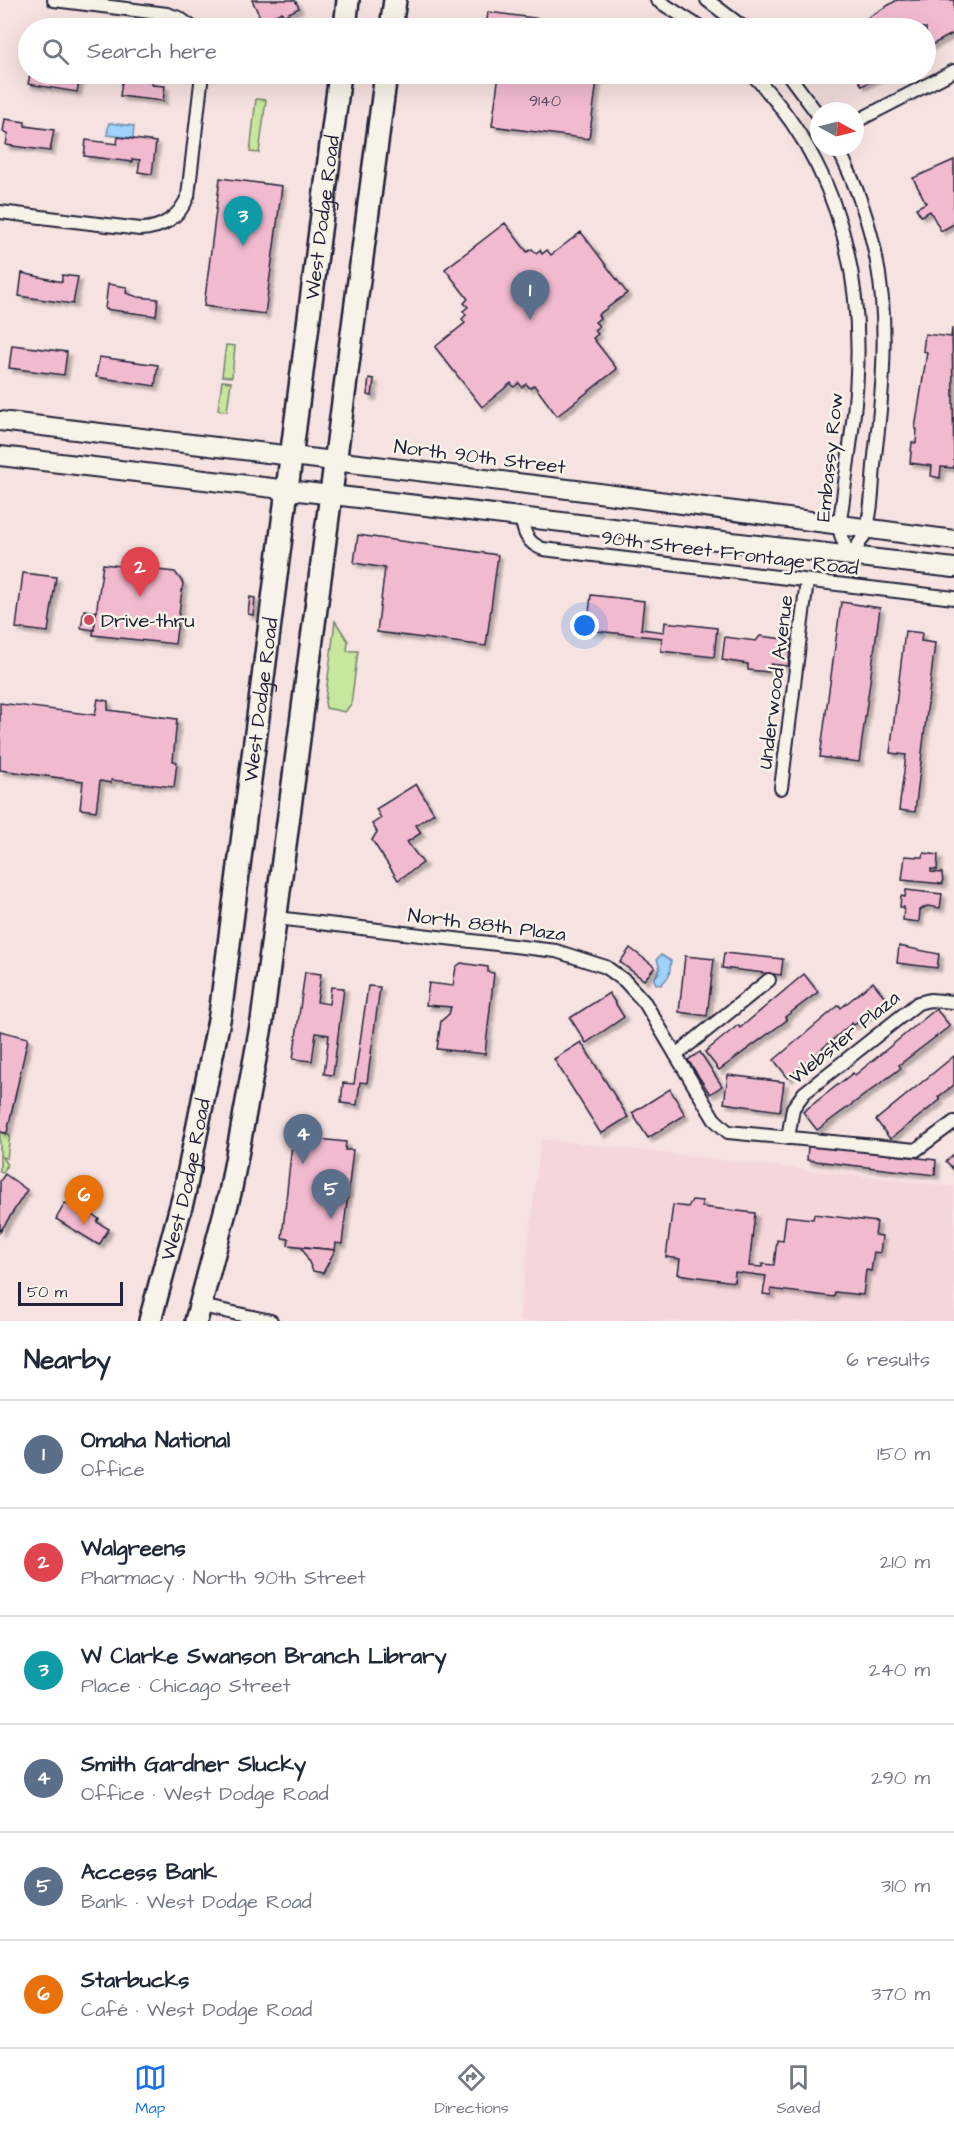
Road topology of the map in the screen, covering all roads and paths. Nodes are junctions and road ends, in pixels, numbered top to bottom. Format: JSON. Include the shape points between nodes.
{"nodes":[{"id":1,"x":54,"y":0,"type":"edge"},
{"id":2,"x":348,"y":0,"type":"edge"},
{"id":3,"x":395,"y":0,"type":"edge"},
{"id":4,"x":657,"y":0,"type":"edge"},
{"id":5,"x":712,"y":1,"type":"edge"},
{"id":6,"x":179,"y":18,"type":"edge"},
{"id":7,"x":346,"y":18,"type":"edge"},
{"id":8,"x":392,"y":18,"type":"edge"},
{"id":9,"x":685,"y":18,"type":"edge"},
{"id":10,"x":732,"y":18,"type":"edge"},
{"id":11,"x":954,"y":71,"type":"edge"},
{"id":12,"x":936,"y":80,"type":"edge"},
{"id":13,"x":201,"y":84,"type":"edge"},
{"id":14,"x":339,"y":84,"type":"edge"},
{"id":15,"x":385,"y":84,"type":"edge"},
{"id":16,"x":760,"y":84,"type":"edge"},
{"id":17,"x":795,"y":84,"type":"edge"},
{"id":18,"x":929,"y":84,"type":"edge"},
{"id":19,"x":810,"y":104,"type":"edge"},
{"id":20,"x":864,"y":117,"type":"edge"},
{"id":21,"x":841,"y":156,"type":"edge"},
{"id":22,"x":0,"y":212,"type":"edge"},
{"id":23,"x":0,"y":421,"type":"edge"},
{"id":24,"x":292,"y":455,"type":"junction"},
{"id":25,"x":0,"y":456,"type":"edge"},
{"id":26,"x":337,"y":460,"type":"junction"},
{"id":27,"x":287,"y":491,"type":"junction"},
{"id":28,"x":332,"y":496,"type":"junction"},
{"id":29,"x":520,"y":517,"type":"junction"},
{"id":30,"x":839,"y":527,"type":"junction"},
{"id":31,"x":866,"y":530,"type":"junction"},
{"id":32,"x":954,"y":540,"type":"edge"},
{"id":33,"x":850,"y":556,"type":"junction"},
{"id":34,"x":954,"y":568,"type":"edge"},
{"id":35,"x":807,"y":581,"type":"junction"},
{"id":36,"x":954,"y":598,"type":"edge"},
{"id":37,"x":781,"y":788,"type":"dead end"},
{"id":38,"x":277,"y":918,"type":"junction"},
{"id":39,"x":769,"y":980,"type":"dead end"},
{"id":40,"x":954,"y":1002,"type":"edge"},
{"id":41,"x":676,"y":1055,"type":"junction"},
{"id":42,"x":954,"y":1122,"type":"edge"},
{"id":43,"x":788,"y":1138,"type":"junction"},
{"id":44,"x":199,"y":1314,"type":"edge"},
{"id":45,"x":150,"y":1321,"type":"edge"},
{"id":46,"x":272,"y":1321,"type":"edge"}],
"edges":[{"from":1,"to":6,"type":"street"},
{"from":2,"to":7,"type":"highway"},
{"from":3,"to":8,"type":"highway"},
{"from":4,"to":9,"type":"street"},
{"from":5,"to":10,"type":"street"},
{"from":11,"to":12,"type":"street"},
{"from":13,"to":22,"type":"street","via":[[188,196],[182,209],[167,222],[140,229]]},
{"from":14,"to":24,"type":"highway","name":"West Dodge Road"},
{"from":15,"to":26,"type":"highway"},
{"from":16,"to":30,"type":"street","name":"Embassy Row","via":[[814,158],[834,203],[851,264],[859,318],[858,366]]},
{"from":17,"to":19,"type":"street"},
{"from":18,"to":20,"type":"street"},
{"from":21,"to":31,"type":"street","via":[[868,222],[885,319],[885,368]]},
{"from":23,"to":24,"type":"main road","name":"North 90th Street"},
{"from":24,"to":26,"type":"main road","name":"North 90th Street"},
{"from":24,"to":27,"type":"highway","name":"West Dodge Road"},
{"from":25,"to":27,"type":"main road"},
{"from":26,"to":28,"type":"highway"},
{"from":26,"to":30,"type":"main road","name":"North 90th Street"},
{"from":27,"to":28,"type":"main road"},
{"from":27,"to":45,"type":"highway","name":"West Dodge Road","via":[[220,1015],[184,1195]]},
{"from":28,"to":29,"type":"main road"},
{"from":28,"to":38,"type":"highway"},
{"from":29,"to":33,"type":"main road"},
{"from":29,"to":35,"type":"street","name":"90th Street Frontage Road","via":[[525,536],[543,549]]},
{"from":30,"to":31,"type":"main road","name":"North 90th Street"},
{"from":30,"to":33,"type":"street","name":"Embassy Row"},
{"from":31,"to":32,"type":"main road","name":"North 90th Street"},
{"from":31,"to":33,"type":"street"},
{"from":33,"to":34,"type":"main road"},
{"from":35,"to":36,"type":"street","name":"90th Street Frontage Road"},
{"from":35,"to":37,"type":"street","name":"Underwood Avenue"},
{"from":38,"to":41,"type":"street","name":"North 88th Plaza","via":[[556,951],[584,958],[606,967],[634,989]]},
{"from":38,"to":44,"type":"highway","via":[[240,1151]]},
{"from":39,"to":41,"type":"street"},
{"from":40,"to":43,"type":"street","name":"Webster Plaza","via":[[918,1003],[804,1093],[793,1108]]},
{"from":41,"to":43,"type":"street","name":"North 88th Plaza","via":[[719,1126],[733,1132]]},
{"from":42,"to":43,"type":"street","name":"North 88th Plaza","via":[[916,1150]]},
{"from":44,"to":46,"type":"street"}]}
